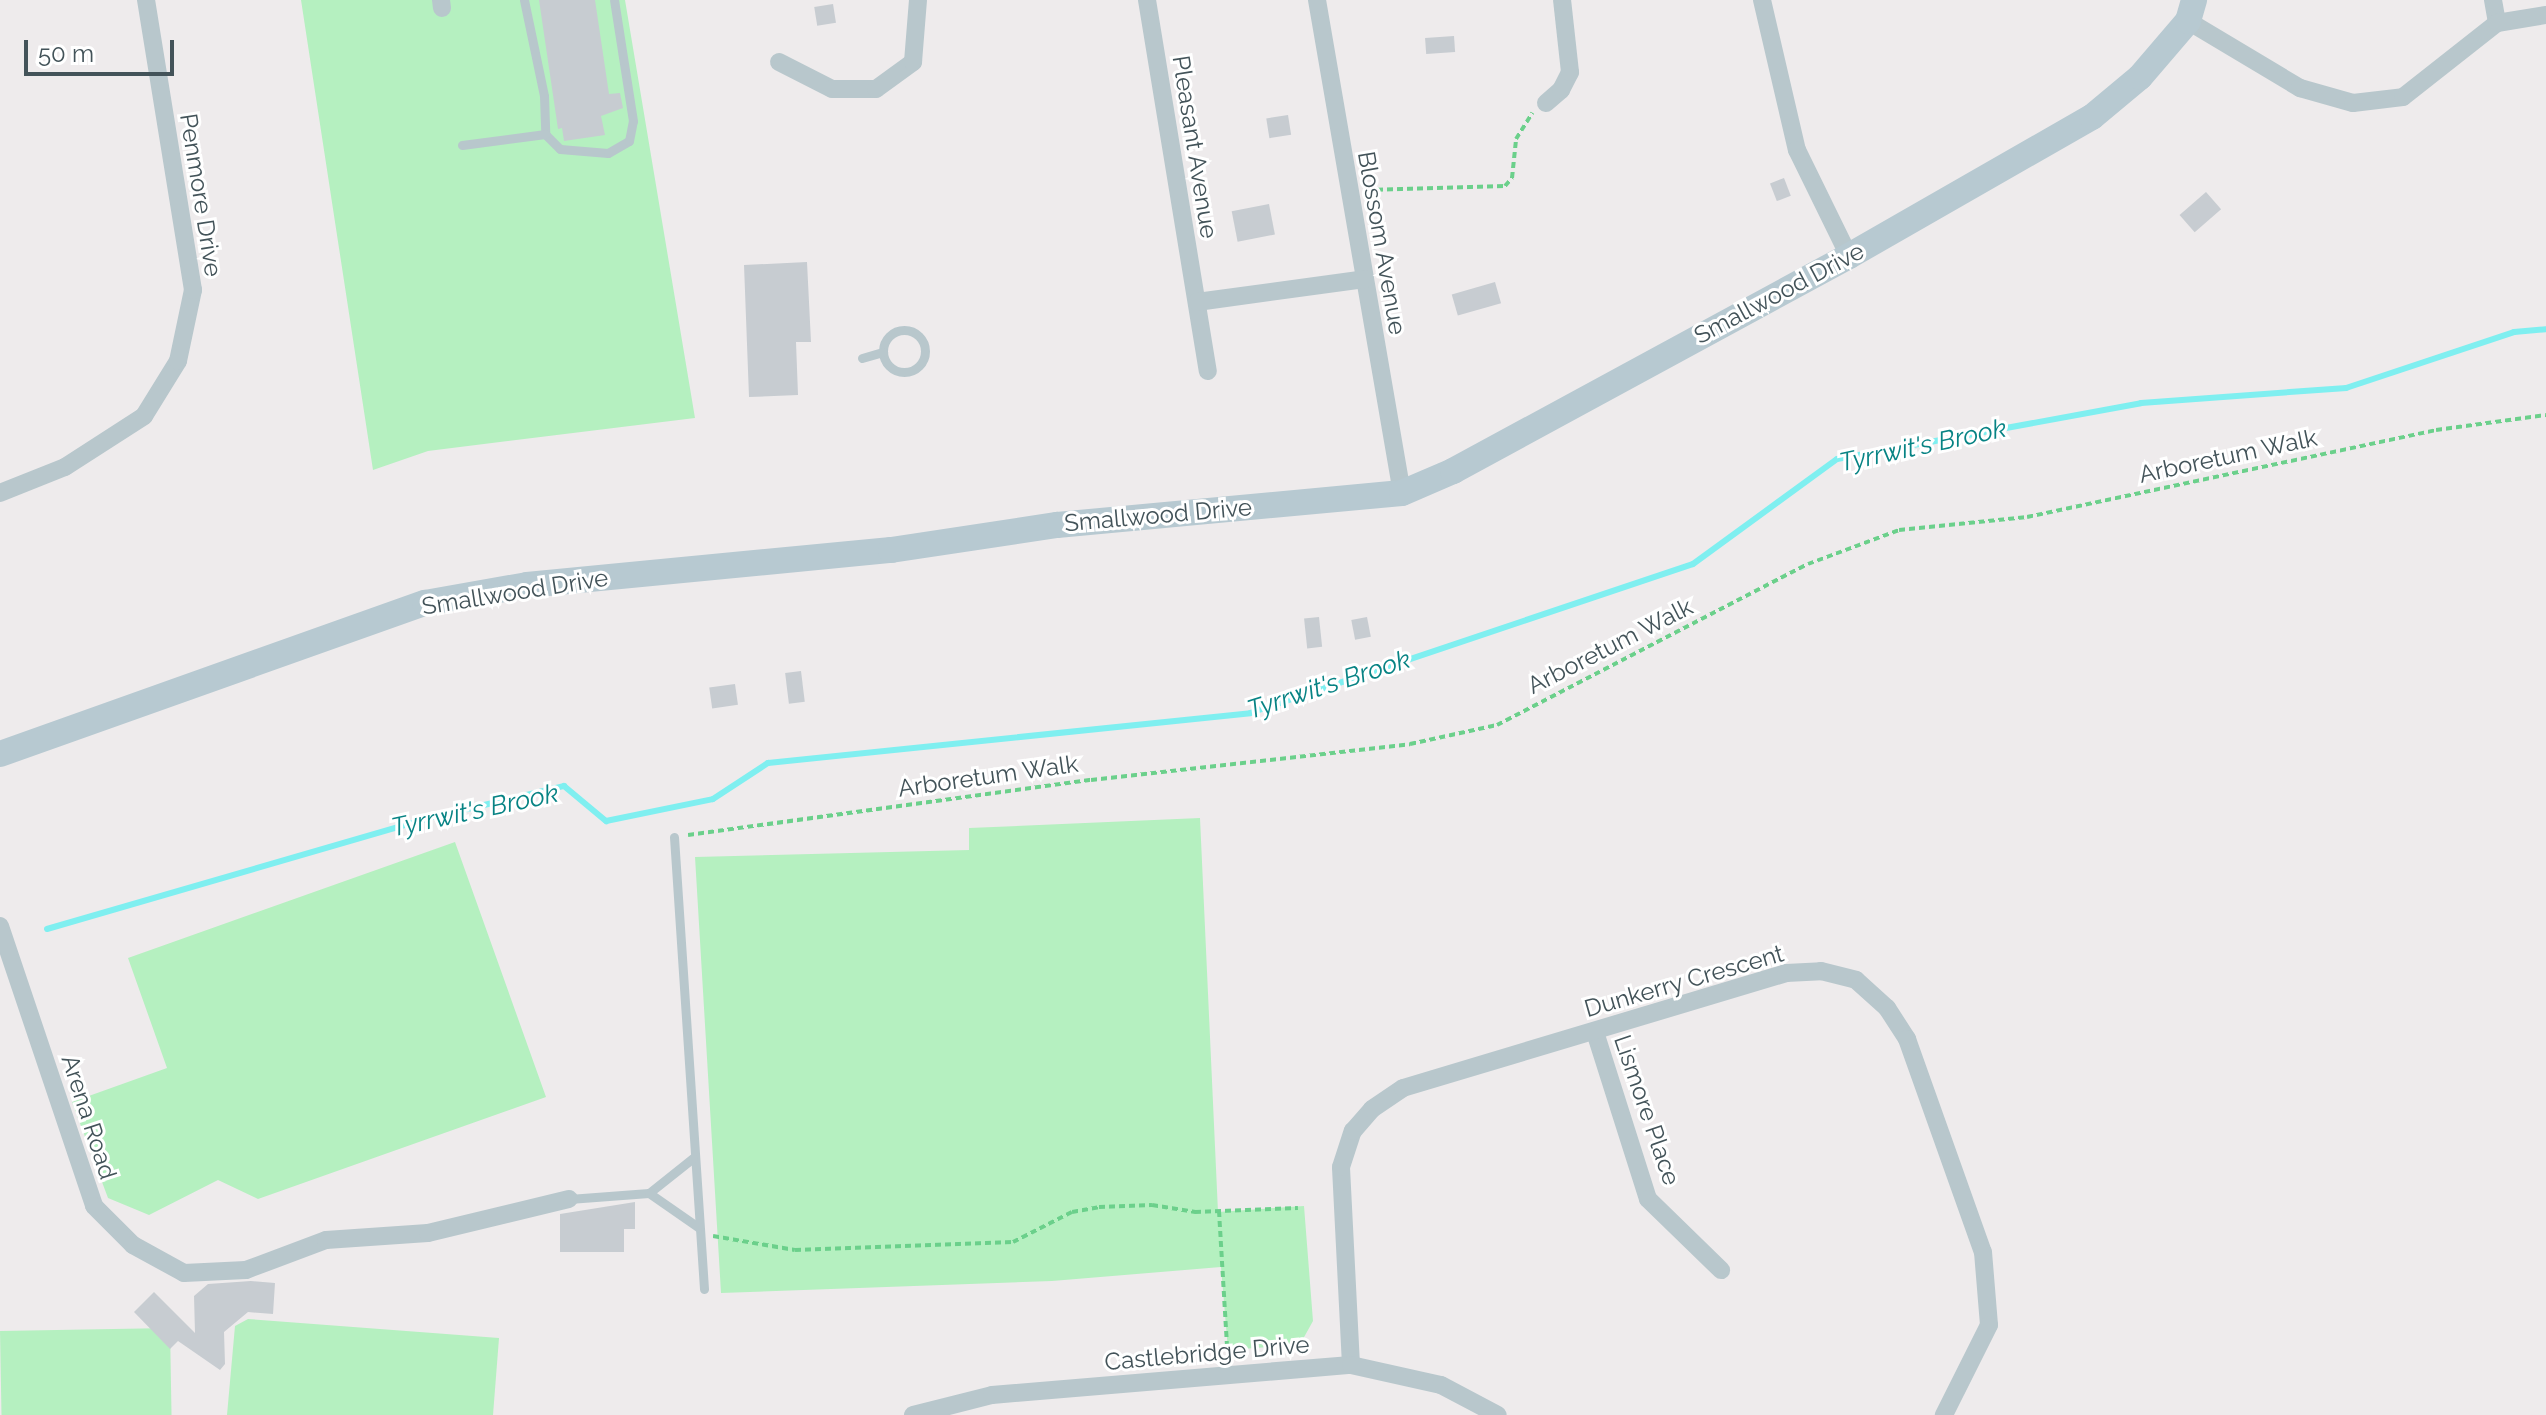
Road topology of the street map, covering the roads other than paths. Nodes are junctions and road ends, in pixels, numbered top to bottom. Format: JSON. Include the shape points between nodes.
{"nodes":[{"id":1,"x":146,"y":0,"type":"edge"},
{"id":2,"x":524,"y":0,"type":"edge"},
{"id":3,"x":614,"y":0,"type":"edge"},
{"id":4,"x":918,"y":0,"type":"edge"},
{"id":5,"x":1147,"y":0,"type":"edge"},
{"id":6,"x":1317,"y":0,"type":"edge"},
{"id":7,"x":1562,"y":0,"type":"edge"},
{"id":8,"x":1762,"y":0,"type":"edge"},
{"id":9,"x":2493,"y":0,"type":"edge"},
{"id":10,"x":2191,"y":10,"type":"edge"},
{"id":11,"x":2546,"y":15,"type":"edge"},
{"id":12,"x":2497,"y":23,"type":"junction"},
{"id":13,"x":779,"y":62,"type":"dead end"},
{"id":14,"x":1546,"y":103,"type":"road end"},
{"id":15,"x":545,"y":134,"type":"junction"},
{"id":16,"x":462,"y":145,"type":"dead end"},
{"id":17,"x":1849,"y":256,"type":"junction"},
{"id":18,"x":1364,"y":279,"type":"junction"},
{"id":19,"x":1197,"y":302,"type":"junction"},
{"id":20,"x":883,"y":352,"type":"junction"},
{"id":21,"x":862,"y":358,"type":"dead end"},
{"id":22,"x":1208,"y":371,"type":"dead end"},
{"id":23,"x":0,"y":493,"type":"edge"},
{"id":24,"x":1402,"y":493,"type":"junction"},
{"id":25,"x":0,"y":754,"type":"edge"},
{"id":26,"x":674,"y":837,"type":"road end"},
{"id":27,"x":0,"y":926,"type":"edge"},
{"id":28,"x":1595,"y":1032,"type":"junction"},
{"id":29,"x":693,"y":1158,"type":"junction"},
{"id":30,"x":649,"y":1193,"type":"junction"},
{"id":31,"x":569,"y":1199,"type":"joint"},
{"id":32,"x":698,"y":1227,"type":"junction"},
{"id":33,"x":1721,"y":1270,"type":"dead end"},
{"id":34,"x":704,"y":1289,"type":"dead end"},
{"id":35,"x":1351,"y":1365,"type":"junction"},
{"id":36,"x":913,"y":1415,"type":"edge"},
{"id":37,"x":1498,"y":1415,"type":"edge"},
{"id":38,"x":1944,"y":1415,"type":"edge"}],
"edges":[{"from":1,"to":23,"type":"street","name":"Penmore Drive","via":[[193,290],[178,361],[144,416],[65,467]]},
{"from":2,"to":15,"type":"lane","via":[[544,96]]},
{"from":3,"to":15,"type":"lane","via":[[633,108],[629,141],[617,151],[560,149]]},
{"from":4,"to":13,"type":"street","via":[[913,62],[876,89],[832,89]]},
{"from":5,"to":19,"type":"street","name":"Pleasant Avenue"},
{"from":6,"to":18,"type":"street","name":"Blossom Avenue"},
{"from":7,"to":14,"type":"street","via":[[1570,72]]},
{"from":8,"to":17,"type":"street","via":[[1797,150]]},
{"from":9,"to":12,"type":"street"},
{"from":10,"to":12,"type":"street","via":[[2300,88],[2353,103],[2413,91]]},
{"from":10,"to":17,"type":"street","name":"Smallwood Drive","via":[[2140,77],[2092,117]]},
{"from":11,"to":12,"type":"street"},
{"from":15,"to":16,"type":"lane"},
{"from":17,"to":24,"type":"street","name":"Smallwood Drive","via":[[1453,471]]},
{"from":18,"to":19,"type":"street"},
{"from":18,"to":24,"type":"street","name":"Blossom Avenue"},
{"from":19,"to":22,"type":"street","name":"Pleasant Avenue"},
{"from":20,"to":20,"type":"lane","via":[[888,364],[905,372],[918,366],[925,354],[917,334],[904,330],[887,339]]},
{"from":20,"to":21,"type":"lane"},
{"from":24,"to":25,"type":"street","name":"Smallwood Drive","via":[[1057,525],[891,550],[527,585],[425,603]]},
{"from":26,"to":29,"type":"lane"},
{"from":27,"to":31,"type":"street","name":"Arena Road","via":[[94,1206],[133,1245],[184,1273],[246,1270],[326,1240],[428,1233]]},
{"from":28,"to":33,"type":"street","name":"Lismore Place","via":[[1648,1199]]},
{"from":28,"to":35,"type":"street","name":"Dunkerry Crescent","via":[[1403,1088],[1372,1109],[1353,1131],[1341,1167],[1339,1203]]},
{"from":28,"to":38,"type":"street","name":"Dunkerry Crescent","via":[[1786,973],[1821,971],[1856,980],[1887,1008],[1907,1039],[1988,1278],[1989,1325],[1983,1345]]},
{"from":29,"to":30,"type":"lane"},
{"from":29,"to":32,"type":"lane"},
{"from":30,"to":31,"type":"lane"},
{"from":30,"to":32,"type":"lane"},
{"from":32,"to":34,"type":"lane"},
{"from":35,"to":36,"type":"street","name":"Castlebridge Drive","via":[[992,1395]]},
{"from":35,"to":37,"type":"street","name":"Castlebridge Drive","via":[[1441,1385]]}]}
